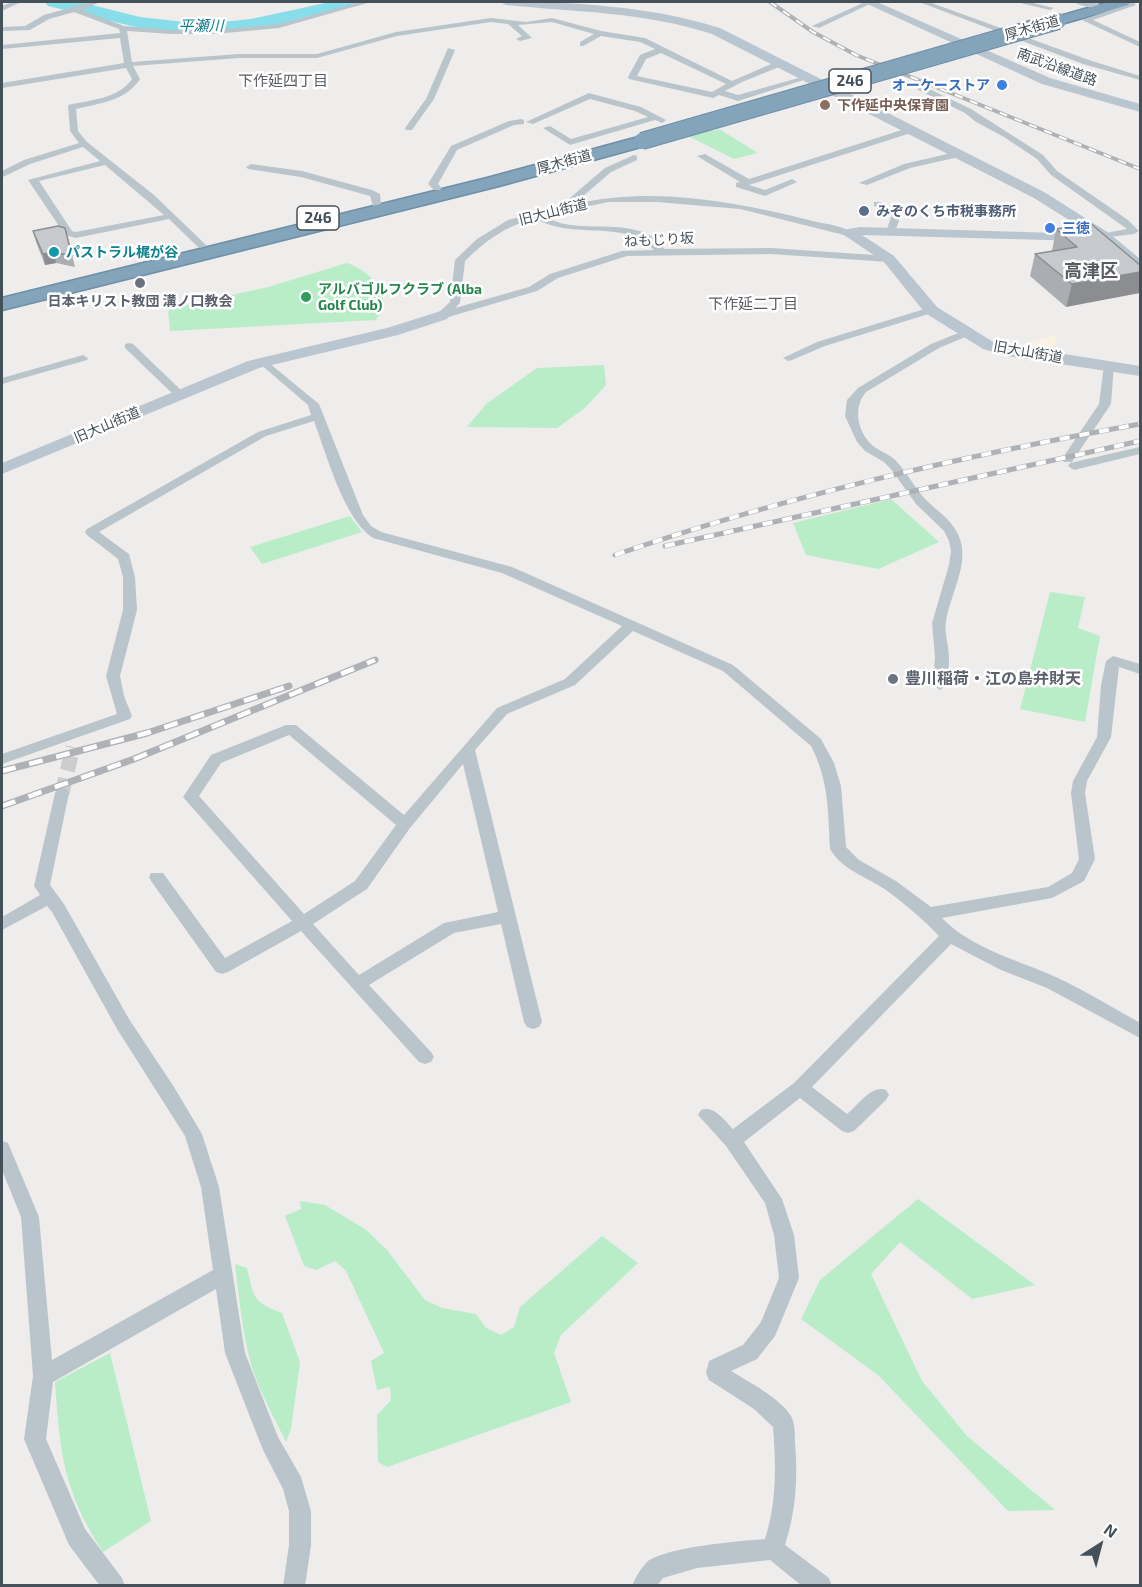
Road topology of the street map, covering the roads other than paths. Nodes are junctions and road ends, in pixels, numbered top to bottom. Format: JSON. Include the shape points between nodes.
{"nodes":[{"id":1,"x":17,"y":2,"type":"edge"},
{"id":2,"x":95,"y":2,"type":"edge"},
{"id":3,"x":367,"y":2,"type":"edge"},
{"id":4,"x":507,"y":2,"type":"edge"},
{"id":5,"x":869,"y":2,"type":"edge"},
{"id":6,"x":923,"y":2,"type":"edge"},
{"id":7,"x":1020,"y":2,"type":"edge"},
{"id":8,"x":1123,"y":2,"type":"edge"},
{"id":9,"x":1130,"y":2,"type":"edge"},
{"id":10,"x":576,"y":4,"type":"edge"},
{"id":11,"x":1093,"y":4,"type":"edge"},
{"id":12,"x":555,"y":6,"type":"junction"},
{"id":13,"x":2,"y":9,"type":"edge"},
{"id":14,"x":77,"y":10,"type":"junction"},
{"id":15,"x":1052,"y":15,"type":"junction"},
{"id":16,"x":552,"y":20,"type":"junction"},
{"id":17,"x":511,"y":23,"type":"junction"},
{"id":18,"x":816,"y":26,"type":"dead end"},
{"id":19,"x":2,"y":29,"type":"edge"},
{"id":20,"x":123,"y":32,"type":"junction"},
{"id":21,"x":600,"y":33,"type":"junction"},
{"id":22,"x":520,"y":39,"type":"dead end"},
{"id":23,"x":583,"y":44,"type":"dead end"},
{"id":24,"x":1140,"y":45,"type":"edge"},
{"id":25,"x":2,"y":47,"type":"edge"},
{"id":26,"x":451,"y":50,"type":"dead end"},
{"id":27,"x":661,"y":50,"type":"junction"},
{"id":28,"x":781,"y":63,"type":"junction"},
{"id":29,"x":128,"y":64,"type":"junction"},
{"id":30,"x":809,"y":77,"type":"junction"},
{"id":31,"x":1140,"y":78,"type":"edge"},
{"id":32,"x":2,"y":84,"type":"edge"},
{"id":33,"x":732,"y":84,"type":"junction"},
{"id":34,"x":921,"y":88,"type":"dead end"},
{"id":35,"x":719,"y":92,"type":"junction"},
{"id":36,"x":1140,"y":108,"type":"edge"},
{"id":37,"x":409,"y":128,"type":"dead end"},
{"id":38,"x":547,"y":128,"type":"dead end"},
{"id":39,"x":911,"y":130,"type":"junction"},
{"id":40,"x":638,"y":138,"type":"junction"},
{"id":41,"x":84,"y":144,"type":"junction"},
{"id":42,"x":960,"y":154,"type":"junction"},
{"id":43,"x":702,"y":156,"type":"dead end"},
{"id":44,"x":634,"y":158,"type":"dead end"},
{"id":45,"x":108,"y":162,"type":"junction"},
{"id":46,"x":251,"y":167,"type":"dead end"},
{"id":47,"x":2,"y":174,"type":"edge"},
{"id":48,"x":748,"y":182,"type":"junction"},
{"id":49,"x":792,"y":182,"type":"dead end"},
{"id":50,"x":864,"y":183,"type":"dead end"},
{"id":51,"x":437,"y":188,"type":"junction"},
{"id":52,"x":376,"y":204,"type":"junction"},
{"id":53,"x":877,"y":204,"type":"dead end"},
{"id":54,"x":562,"y":209,"type":"junction"},
{"id":55,"x":536,"y":215,"type":"junction"},
{"id":56,"x":171,"y":216,"type":"junction"},
{"id":57,"x":891,"y":232,"type":"junction"},
{"id":58,"x":848,"y":233,"type":"junction"},
{"id":59,"x":1104,"y":236,"type":"junction"},
{"id":60,"x":202,"y":246,"type":"junction"},
{"id":61,"x":662,"y":252,"type":"junction"},
{"id":62,"x":889,"y":259,"type":"junction"},
{"id":63,"x":1140,"y":266,"type":"edge"},
{"id":64,"x":2,"y":296,"type":"edge"},
{"id":65,"x":2,"y":304,"type":"edge"},
{"id":66,"x":931,"y":309,"type":"junction"},
{"id":67,"x":441,"y":316,"type":"junction"},
{"id":68,"x":966,"y":333,"type":"junction"},
{"id":69,"x":129,"y":346,"type":"dead end"},
{"id":70,"x":83,"y":358,"type":"dead end"},
{"id":71,"x":788,"y":358,"type":"dead end"},
{"id":72,"x":263,"y":361,"type":"junction"},
{"id":73,"x":1109,"y":365,"type":"junction"},
{"id":74,"x":1140,"y":371,"type":"edge"},
{"id":75,"x":2,"y":381,"type":"edge"},
{"id":76,"x":179,"y":394,"type":"junction"},
{"id":77,"x":319,"y":416,"type":"junction"},
{"id":78,"x":1140,"y":451,"type":"edge"},
{"id":79,"x":2,"y":469,"type":"edge"},
{"id":80,"x":632,"y":625,"type":"junction"},
{"id":81,"x":1140,"y":669,"type":"edge"},
{"id":82,"x":940,"y":685,"type":"dead end"},
{"id":83,"x":467,"y":749,"type":"junction"},
{"id":84,"x":2,"y":759,"type":"edge"},
{"id":85,"x":62,"y":793,"type":"tunnel mouth"},
{"id":86,"x":405,"y":824,"type":"junction"},
{"id":87,"x":156,"y":877,"type":"dead end"},
{"id":88,"x":49,"y":897,"type":"junction"},
{"id":89,"x":928,"y":914,"type":"junction"},
{"id":90,"x":508,"y":916,"type":"junction"},
{"id":91,"x":302,"y":923,"type":"junction"},
{"id":92,"x":2,"y":924,"type":"edge"},
{"id":93,"x":949,"y":936,"type":"junction"},
{"id":94,"x":357,"y":984,"type":"junction"},
{"id":95,"x":533,"y":1022,"type":"dead end"},
{"id":96,"x":1140,"y":1031,"type":"edge"},
{"id":97,"x":425,"y":1057,"type":"dead end"},
{"id":98,"x":800,"y":1088,"type":"junction"},
{"id":99,"x":880,"y":1095,"type":"dead end"},
{"id":100,"x":707,"y":1115,"type":"dead end"},
{"id":101,"x":732,"y":1140,"type":"junction"},
{"id":102,"x":2,"y":1149,"type":"edge"},
{"id":103,"x":224,"y":1274,"type":"junction"},
{"id":104,"x":43,"y":1376,"type":"junction"},
{"id":105,"x":773,"y":1550,"type":"junction"},
{"id":106,"x":114,"y":1586,"type":"edge"},
{"id":107,"x":294,"y":1586,"type":"edge"},
{"id":108,"x":643,"y":1586,"type":"edge"},
{"id":109,"x":821,"y":1586,"type":"edge"}],
"edges":[{"from":1,"to":13,"type":"street"},
{"from":2,"to":14,"type":"street"},
{"from":3,"to":20,"type":"street","via":[[247,31]]},
{"from":4,"to":12,"type":"street"},
{"from":5,"to":18,"type":"street"},
{"from":5,"to":36,"type":"street","name":"南武沿線道路","via":[[1046,81]]},
{"from":6,"to":31,"type":"street"},
{"from":7,"to":15,"type":"street"},
{"from":8,"to":11,"type":"highway","name":"厚木街道","number":"246"},
{"from":9,"to":24,"type":"street","via":[[1132,5],[1086,20]]},
{"from":10,"to":12,"type":"street"},
{"from":10,"to":28,"type":"street","via":[[685,21],[716,31]]},
{"from":11,"to":15,"type":"highway","name":"厚木街道","number":"246"},
{"from":12,"to":16,"type":"street"},
{"from":14,"to":19,"type":"street","via":[[48,17],[27,28]]},
{"from":14,"to":20,"type":"street"},
{"from":15,"to":40,"type":"highway","name":"厚木街道","number":"246","bridge":true},
{"from":16,"to":17,"type":"street"},
{"from":16,"to":21,"type":"street"},
{"from":17,"to":22,"type":"street","via":[[528,38]]},
{"from":17,"to":29,"type":"street","via":[[491,20],[396,34],[316,56],[212,57]]},
{"from":20,"to":25,"type":"street"},
{"from":20,"to":29,"type":"street"},
{"from":21,"to":23,"type":"street"},
{"from":21,"to":27,"type":"street","via":[[642,40]]},
{"from":26,"to":37,"type":"street","via":[[430,99]]},
{"from":27,"to":33,"type":"street"},
{"from":27,"to":35,"type":"street","via":[[644,57],[632,77],[713,95]]},
{"from":28,"to":30,"type":"street"},
{"from":28,"to":33,"type":"street"},
{"from":29,"to":32,"type":"street"},
{"from":29,"to":41,"type":"street","via":[[136,79],[134,85],[114,97],[71,107],[74,131]]},
{"from":30,"to":35,"type":"street","via":[[738,98]]},
{"from":30,"to":39,"type":"street"},
{"from":33,"to":35,"type":"street"},
{"from":34,"to":59,"type":"street","via":[[968,111],[1040,157],[1054,173],[1134,231]]},
{"from":38,"to":51,"type":"street","via":[[570,142],[659,119],[589,96],[454,148],[433,184]]},
{"from":39,"to":42,"type":"street"},
{"from":39,"to":48,"type":"street"},
{"from":40,"to":51,"type":"highway","name":"厚木街道","number":"246"},
{"from":40,"to":65,"type":"highway","name":"厚木街道","number":"246","via":[[493,182]]},
{"from":41,"to":45,"type":"street"},
{"from":41,"to":47,"type":"street"},
{"from":42,"to":50,"type":"street","via":[[907,166]]},
{"from":42,"to":59,"type":"street","via":[[1039,195]]},
{"from":43,"to":48,"type":"street"},
{"from":44,"to":54,"type":"street","via":[[608,170]]},
{"from":45,"to":56,"type":"street"},
{"from":45,"to":56,"type":"street","via":[[33,180],[68,233],[76,235]]},
{"from":46,"to":52,"type":"street","via":[[302,174],[369,192],[375,194]]},
{"from":48,"to":49,"type":"street","via":[[739,184],[765,193]]},
{"from":51,"to":52,"type":"highway","name":"厚木街道","number":"246"},
{"from":52,"to":60,"type":"highway","name":"厚木街道","number":"246"},
{"from":53,"to":57,"type":"street","via":[[897,213]]},
{"from":54,"to":55,"type":"street","name":"旧大山街道"},
{"from":54,"to":58,"type":"street","name":"旧大山街道","via":[[608,199],[657,199],[740,206]]},
{"from":55,"to":61,"type":"street","via":[[541,220],[579,228],[633,232],[652,241]]},
{"from":55,"to":67,"type":"street","name":"旧大山街道","via":[[494,231],[469,251],[460,261],[454,303]]},
{"from":56,"to":60,"type":"street"},
{"from":57,"to":58,"type":"street"},
{"from":57,"to":59,"type":"street"},
{"from":58,"to":62,"type":"street","name":"旧大山街道"},
{"from":59,"to":63,"type":"street"},
{"from":60,"to":64,"type":"highway","name":"厚木街道","number":"246"},
{"from":61,"to":62,"type":"street","name":"ねもじり坂","via":[[771,251]]},
{"from":61,"to":67,"type":"street","name":"ねもじり坂","via":[[626,254],[592,262],[532,288]]},
{"from":62,"to":66,"type":"street","name":"旧大山街道"},
{"from":66,"to":68,"type":"street","name":"旧大山街道"},
{"from":66,"to":71,"type":"street"},
{"from":67,"to":72,"type":"street","name":"旧大山街道","via":[[392,332]]},
{"from":68,"to":73,"type":"street","name":"旧大山街道","via":[[1007,351]]},
{"from":68,"to":82,"type":"street","via":[[935,345],[862,390],[853,400],[851,416],[861,440],[895,466],[955,541],[955,565],[939,623]]},
{"from":69,"to":76,"type":"street"},
{"from":70,"to":75,"type":"street"},
{"from":72,"to":76,"type":"street","name":"旧大山街道"},
{"from":72,"to":77,"type":"street","via":[[310,399]]},
{"from":73,"to":74,"type":"street","name":"旧大山街道"},
{"from":73,"to":78,"type":"street","via":[[1105,404],[1071,463]]},
{"from":76,"to":79,"type":"street","name":"旧大山街道"},
{"from":77,"to":80,"type":"street","via":[[366,530],[507,570]]},
{"from":77,"to":84,"type":"street","via":[[262,434],[91,532],[124,557],[129,577],[130,610],[113,676],[125,716],[75,740]]},
{"from":80,"to":83,"type":"street","via":[[570,682],[502,711]]},
{"from":80,"to":89,"type":"street","via":[[728,668],[816,743],[834,786],[838,849],[853,864],[890,885]]},
{"from":81,"to":89,"type":"street","via":[[1113,661],[1104,737],[1080,781],[1078,793],[1087,859],[1078,877],[1052,892]]},
{"from":83,"to":86,"type":"street"},
{"from":83,"to":90,"type":"street"},
{"from":85,"to":88,"type":"street","via":[[42,886]]},
{"from":86,"to":91,"type":"street","via":[[361,885]]},
{"from":86,"to":91,"type":"street","via":[[291,729],[216,759],[190,797]]},
{"from":87,"to":91,"type":"street","via":[[222,968]]},
{"from":88,"to":92,"type":"street"},
{"from":88,"to":103,"type":"street","via":[[193,1134],[210,1187]]},
{"from":89,"to":93,"type":"street"},
{"from":90,"to":94,"type":"street","via":[[450,927]]},
{"from":90,"to":95,"type":"street"},
{"from":91,"to":94,"type":"street"},
{"from":93,"to":96,"type":"street","via":[[1053,983]]},
{"from":93,"to":98,"type":"street"},
{"from":94,"to":97,"type":"street"},
{"from":98,"to":99,"type":"street","via":[[848,1125]]},
{"from":98,"to":101,"type":"street"},
{"from":100,"to":101,"type":"street"},
{"from":101,"to":105,"type":"street","via":[[773,1199],[788,1263],[789,1278],[768,1329],[750,1352],[716,1368],[716,1373],[761,1402],[783,1422],[788,1472],[783,1520]]},
{"from":102,"to":104,"type":"street","via":[[30,1217]]},
{"from":103,"to":104,"type":"street"},
{"from":103,"to":107,"type":"street","via":[[235,1353],[270,1443],[293,1485],[300,1511]]},
{"from":104,"to":106,"type":"street","via":[[35,1439],[77,1537]]},
{"from":105,"to":108,"type":"street","via":[[697,1557],[656,1569]]},
{"from":105,"to":109,"type":"street"}]}
